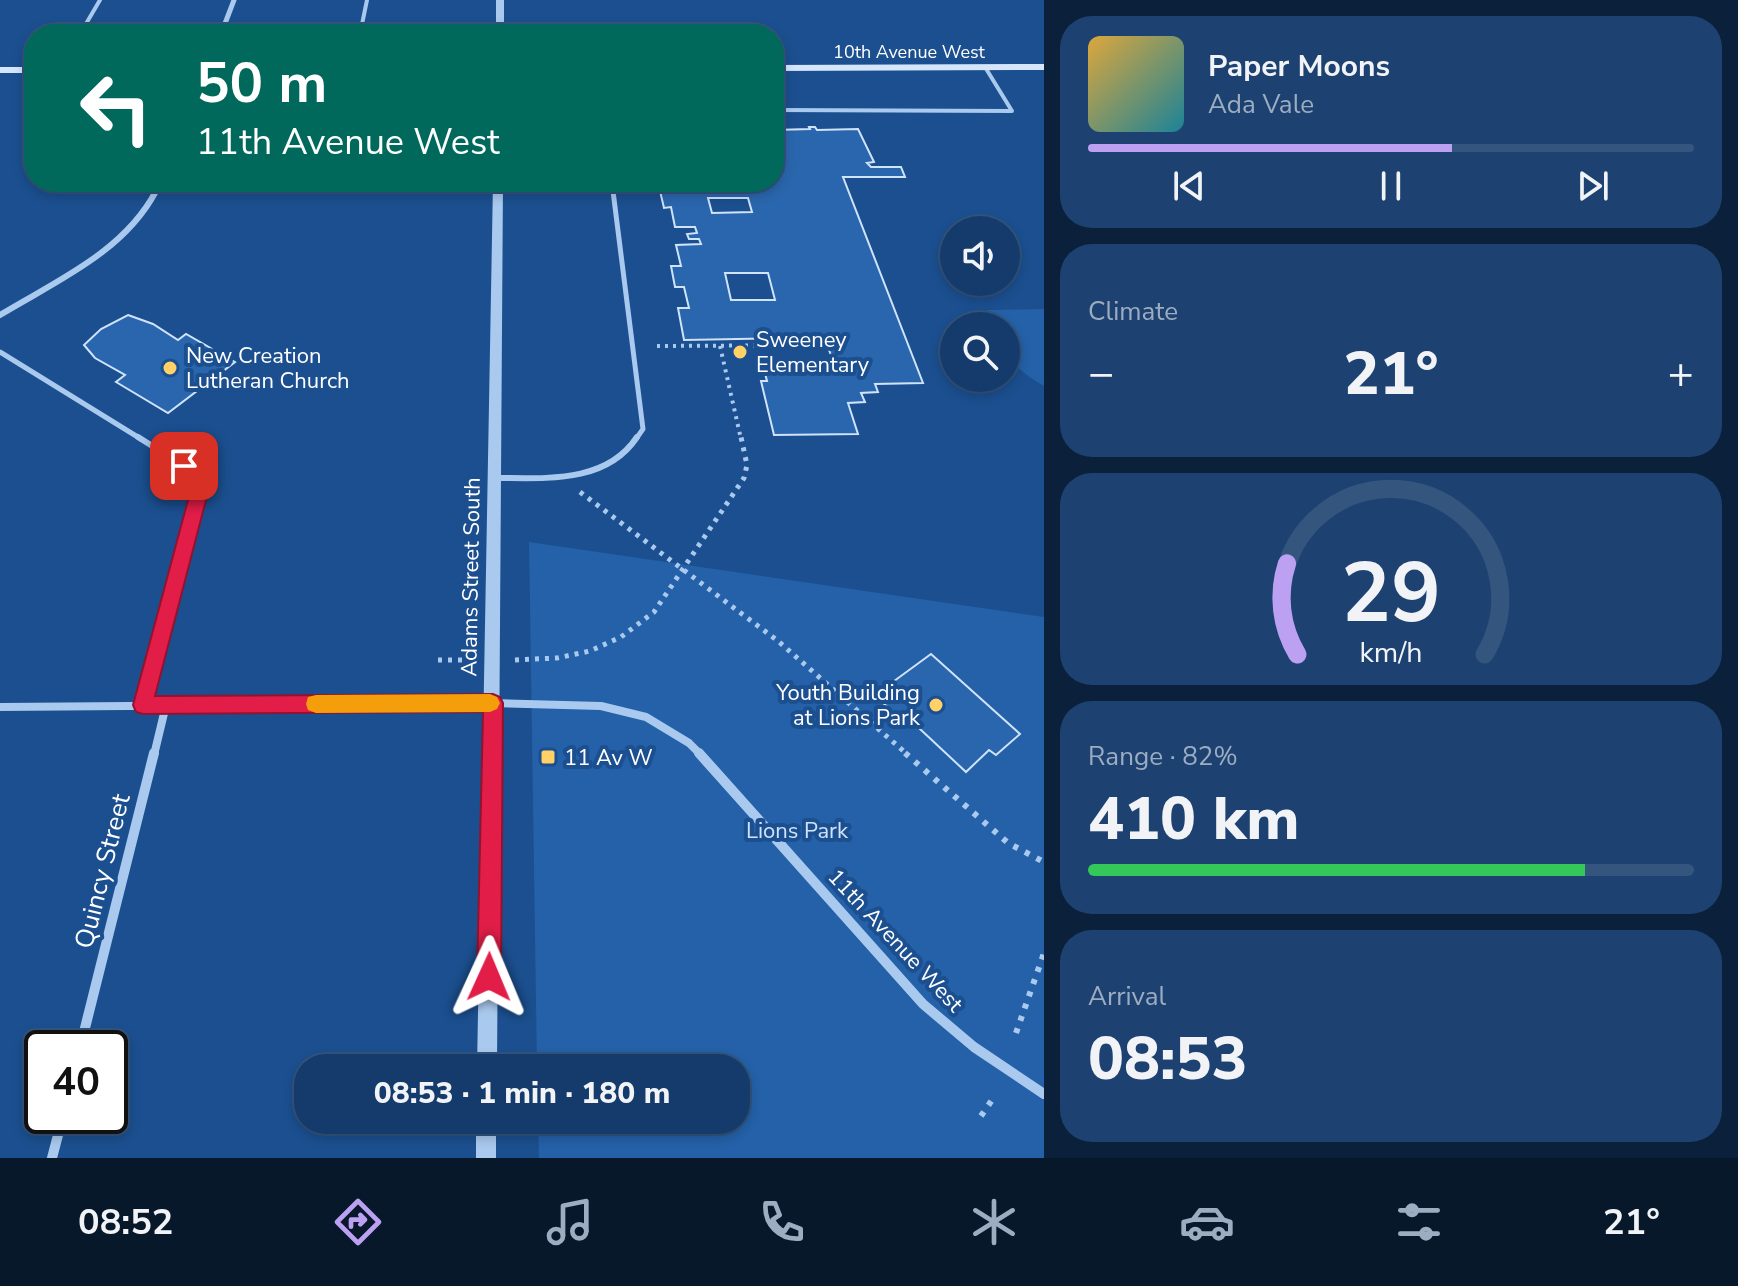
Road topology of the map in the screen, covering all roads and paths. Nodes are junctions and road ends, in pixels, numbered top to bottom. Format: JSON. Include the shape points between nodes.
{"nodes":[{"id":1,"x":100,"y":0,"type":"edge"},
{"id":2,"x":234,"y":0,"type":"edge"},
{"id":3,"x":367,"y":0,"type":"edge"},
{"id":4,"x":500,"y":0,"type":"edge"},
{"id":5,"x":86,"y":24,"type":"edge"},
{"id":6,"x":225,"y":24,"type":"edge"},
{"id":7,"x":362,"y":24,"type":"edge"},
{"id":8,"x":500,"y":24,"type":"edge"},
{"id":9,"x":985,"y":67,"type":"junction"},
{"id":10,"x":1044,"y":67,"type":"edge"},
{"id":11,"x":784,"y":68,"type":"edge"},
{"id":12,"x":0,"y":70,"type":"edge"},
{"id":13,"x":24,"y":70,"type":"edge"},
{"id":14,"x":784,"y":110,"type":"edge"},
{"id":15,"x":157,"y":192,"type":"edge"},
{"id":16,"x":498,"y":192,"type":"edge"},
{"id":17,"x":614,"y":192,"type":"edge"},
{"id":18,"x":0,"y":315,"type":"edge"},
{"id":19,"x":837,"y":345,"type":"dead end"},
{"id":20,"x":657,"y":346,"type":"dead end"},
{"id":21,"x":720,"y":346,"type":"junction"},
{"id":22,"x":0,"y":352,"type":"edge"},
{"id":23,"x":495,"y":478,"type":"junction"},
{"id":24,"x":580,"y":492,"type":"dead end"},
{"id":25,"x":684,"y":568,"type":"junction"},
{"id":26,"x":438,"y":660,"type":"dead end"},
{"id":27,"x":493,"y":660,"type":"junction"},
{"id":28,"x":493,"y":703,"type":"junction"},
{"id":29,"x":143,"y":705,"type":"junction"},
{"id":30,"x":166,"y":705,"type":"junction"},
{"id":31,"x":0,"y":707,"type":"edge"},
{"id":32,"x":1044,"y":862,"type":"edge"},
{"id":33,"x":1044,"y":953,"type":"edge"},
{"id":34,"x":85,"y":1030,"type":"edge"},
{"id":35,"x":1016,"y":1033,"type":"dead end"},
{"id":36,"x":487,"y":1054,"type":"edge"},
{"id":37,"x":1044,"y":1094,"type":"edge"},
{"id":38,"x":992,"y":1100,"type":"dead end"},
{"id":39,"x":981,"y":1116,"type":"dead end"},
{"id":40,"x":58,"y":1134,"type":"edge"},
{"id":41,"x":486,"y":1134,"type":"edge"},
{"id":42,"x":52,"y":1158,"type":"edge"},
{"id":43,"x":486,"y":1158,"type":"edge"}],
"edges":[{"from":1,"to":5,"type":"lane"},
{"from":2,"to":6,"type":"street"},
{"from":3,"to":7,"type":"lane"},
{"from":4,"to":8,"type":"street"},
{"from":9,"to":10,"type":"main road","name":"10th Avenue West"},
{"from":9,"to":11,"type":"main road","name":"10th Avenue West"},
{"from":9,"to":14,"type":"lane","via":[[1012,111]]},
{"from":12,"to":13,"type":"main road"},
{"from":15,"to":18,"type":"street","via":[[111,246]]},
{"from":16,"to":23,"type":"street","name":"Adams Street South"},
{"from":17,"to":23,"type":"lane","via":[[643,429],[626,454],[592,473]]},
{"from":19,"to":21,"type":"path"},
{"from":20,"to":21,"type":"path"},
{"from":21,"to":25,"type":"path","via":[[746,471]]},
{"from":22,"to":29,"type":"lane","via":[[184,466],[198,486]]},
{"from":23,"to":27,"type":"street","name":"Adams Street South"},
{"from":24,"to":25,"type":"path"},
{"from":25,"to":27,"type":"path","via":[[654,612],[616,642],[575,656]]},
{"from":25,"to":32,"type":"path","via":[[847,699],[1008,843]]},
{"from":26,"to":27,"type":"path"},
{"from":27,"to":28,"type":"street","name":"Adams Street South"},
{"from":28,"to":30,"type":"street","name":"11th Avenue West"},
{"from":28,"to":36,"type":"street","name":"Adams Street South"},
{"from":28,"to":37,"type":"street","name":"11th Avenue West","via":[[625,710],[689,743],[923,1004],[974,1047]]},
{"from":29,"to":30,"type":"street","name":"11th Avenue West"},
{"from":29,"to":31,"type":"street","name":"11th Avenue West"},
{"from":30,"to":34,"type":"street","name":"Quincy Street"},
{"from":33,"to":35,"type":"path"},
{"from":38,"to":39,"type":"path"},
{"from":40,"to":42,"type":"street"},
{"from":41,"to":43,"type":"street"}]}
